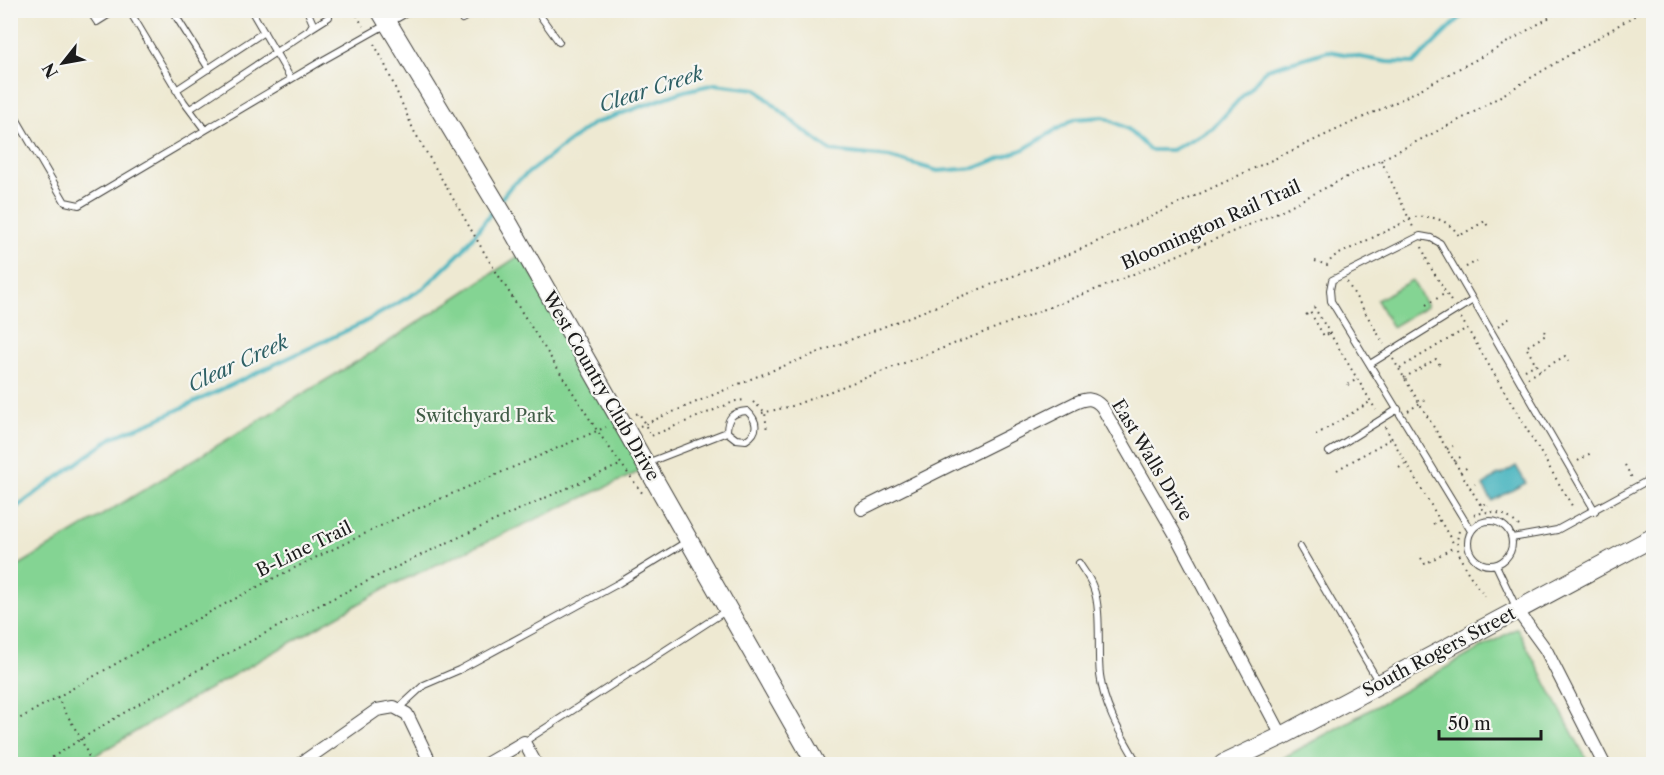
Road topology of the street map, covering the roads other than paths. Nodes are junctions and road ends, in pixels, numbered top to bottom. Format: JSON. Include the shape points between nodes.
{"nodes":[{"id":1,"x":89,"y":10,"type":"edge"},
{"id":2,"x":116,"y":10,"type":"edge"},
{"id":3,"x":129,"y":10,"type":"edge"},
{"id":4,"x":172,"y":10,"type":"edge"},
{"id":5,"x":251,"y":10,"type":"edge"},
{"id":6,"x":307,"y":10,"type":"edge"},
{"id":7,"x":329,"y":10,"type":"edge"},
{"id":8,"x":412,"y":10,"type":"edge"},
{"id":9,"x":478,"y":10,"type":"edge"},
{"id":10,"x":536,"y":10,"type":"edge"},
{"id":11,"x":384,"y":17,"type":"edge"},
{"id":12,"x":462,"y":19,"type":"dead end"},
{"id":13,"x":309,"y":30,"type":"junction"},
{"id":14,"x":264,"y":32,"type":"junction"},
{"id":15,"x":559,"y":42,"type":"dead end"},
{"id":16,"x":275,"y":52,"type":"junction"},
{"id":17,"x":208,"y":69,"type":"junction"},
{"id":18,"x":291,"y":79,"type":"junction"},
{"id":19,"x":177,"y":90,"type":"junction"},
{"id":20,"x":10,"y":108,"type":"edge"},
{"id":21,"x":190,"y":109,"type":"junction"},
{"id":22,"x":205,"y":130,"type":"junction"},
{"id":23,"x":1473,"y":300,"type":"junction"},
{"id":24,"x":1370,"y":364,"type":"junction"},
{"id":25,"x":1398,"y":409,"type":"junction"},
{"id":26,"x":727,"y":432,"type":"junction"},
{"id":27,"x":1329,"y":452,"type":"dead end"},
{"id":28,"x":646,"y":463,"type":"junction"},
{"id":29,"x":1653,"y":477,"type":"edge"},
{"id":30,"x":862,"y":509,"type":"dead end"},
{"id":31,"x":1595,"y":511,"type":"junction"},
{"id":32,"x":1471,"y":531,"type":"junction"},
{"id":33,"x":1653,"y":537,"type":"edge"},
{"id":34,"x":1512,"y":538,"type":"junction"},
{"id":35,"x":689,"y":540,"type":"junction"},
{"id":36,"x":1300,"y":547,"type":"dead end"},
{"id":37,"x":1079,"y":563,"type":"dead end"},
{"id":38,"x":1496,"y":565,"type":"junction"},
{"id":39,"x":728,"y":610,"type":"junction"},
{"id":40,"x":1517,"y":610,"type":"junction"},
{"id":41,"x":1380,"y":684,"type":"junction"},
{"id":42,"x":398,"y":709,"type":"junction"},
{"id":43,"x":1282,"y":736,"type":"junction"},
{"id":44,"x":524,"y":742,"type":"junction"},
{"id":45,"x":811,"y":763,"type":"edge"},
{"id":46,"x":300,"y":765,"type":"edge"},
{"id":47,"x":431,"y":765,"type":"edge"},
{"id":48,"x":486,"y":765,"type":"edge"},
{"id":49,"x":536,"y":765,"type":"edge"},
{"id":50,"x":1138,"y":765,"type":"edge"},
{"id":51,"x":1223,"y":765,"type":"edge"},
{"id":52,"x":1604,"y":765,"type":"edge"}],
"edges":[{"from":1,"to":2,"type":"lane","via":[[97,22]]},
{"from":3,"to":19,"type":"lane"},
{"from":4,"to":17,"type":"lane"},
{"from":5,"to":14,"type":"lane"},
{"from":6,"to":13,"type":"lane","via":[[313,24]]},
{"from":7,"to":13,"type":"lane","via":[[329,17]]},
{"from":8,"to":11,"type":"lane"},
{"from":9,"to":12,"type":"lane"},
{"from":10,"to":15,"type":"lane"},
{"from":11,"to":18,"type":"lane","via":[[369,35]]},
{"from":11,"to":28,"type":"main road","name":"West Country Club Drive"},
{"from":13,"to":16,"type":"lane"},
{"from":14,"to":16,"type":"lane"},
{"from":14,"to":17,"type":"lane"},
{"from":16,"to":18,"type":"lane"},
{"from":16,"to":21,"type":"lane"},
{"from":17,"to":19,"type":"lane"},
{"from":18,"to":22,"type":"lane"},
{"from":19,"to":21,"type":"lane"},
{"from":20,"to":22,"type":"lane","via":[[65,202],[79,205]]},
{"from":21,"to":22,"type":"lane"},
{"from":23,"to":24,"type":"lane"},
{"from":23,"to":24,"type":"lane","via":[[1440,243],[1420,236],[1332,280],[1331,301]]},
{"from":23,"to":31,"type":"lane"},
{"from":24,"to":25,"type":"lane"},
{"from":25,"to":27,"type":"lane"},
{"from":25,"to":32,"type":"lane"},
{"from":26,"to":26,"type":"lane","via":[[731,415],[747,411],[754,417],[757,428],[746,440]]},
{"from":26,"to":28,"type":"lane"},
{"from":28,"to":35,"type":"main road","name":"West Country Club Drive"},
{"from":29,"to":31,"type":"lane"},
{"from":30,"to":43,"type":"street","name":"East Walls Drive","via":[[1075,403],[1095,399],[1174,532]]},
{"from":31,"to":34,"type":"lane","via":[[1557,531]]},
{"from":32,"to":34,"type":"lane","via":[[1492,521],[1504,526]]},
{"from":32,"to":38,"type":"lane","via":[[1468,546],[1474,560]]},
{"from":33,"to":40,"type":"main road","name":"South Rogers Street"},
{"from":34,"to":38,"type":"lane","via":[[1508,558]]},
{"from":35,"to":39,"type":"main road","name":"West Country Club Drive"},
{"from":35,"to":42,"type":"lane","via":[[619,583],[424,685]]},
{"from":36,"to":41,"type":"lane"},
{"from":37,"to":50,"type":"lane","via":[[1097,603],[1105,701]]},
{"from":38,"to":40,"type":"lane"},
{"from":39,"to":44,"type":"lane"},
{"from":39,"to":45,"type":"main road","name":"West Country Club Drive"},
{"from":40,"to":41,"type":"main road","name":"South Rogers Street"},
{"from":40,"to":52,"type":"street","via":[[1546,650]]},
{"from":41,"to":43,"type":"main road","name":"South Rogers Street"},
{"from":42,"to":46,"type":"street","via":[[377,710]]},
{"from":42,"to":47,"type":"street","via":[[407,714]]},
{"from":43,"to":51,"type":"main road","name":"South Rogers Street"},
{"from":44,"to":48,"type":"street"},
{"from":44,"to":49,"type":"street"}]}
